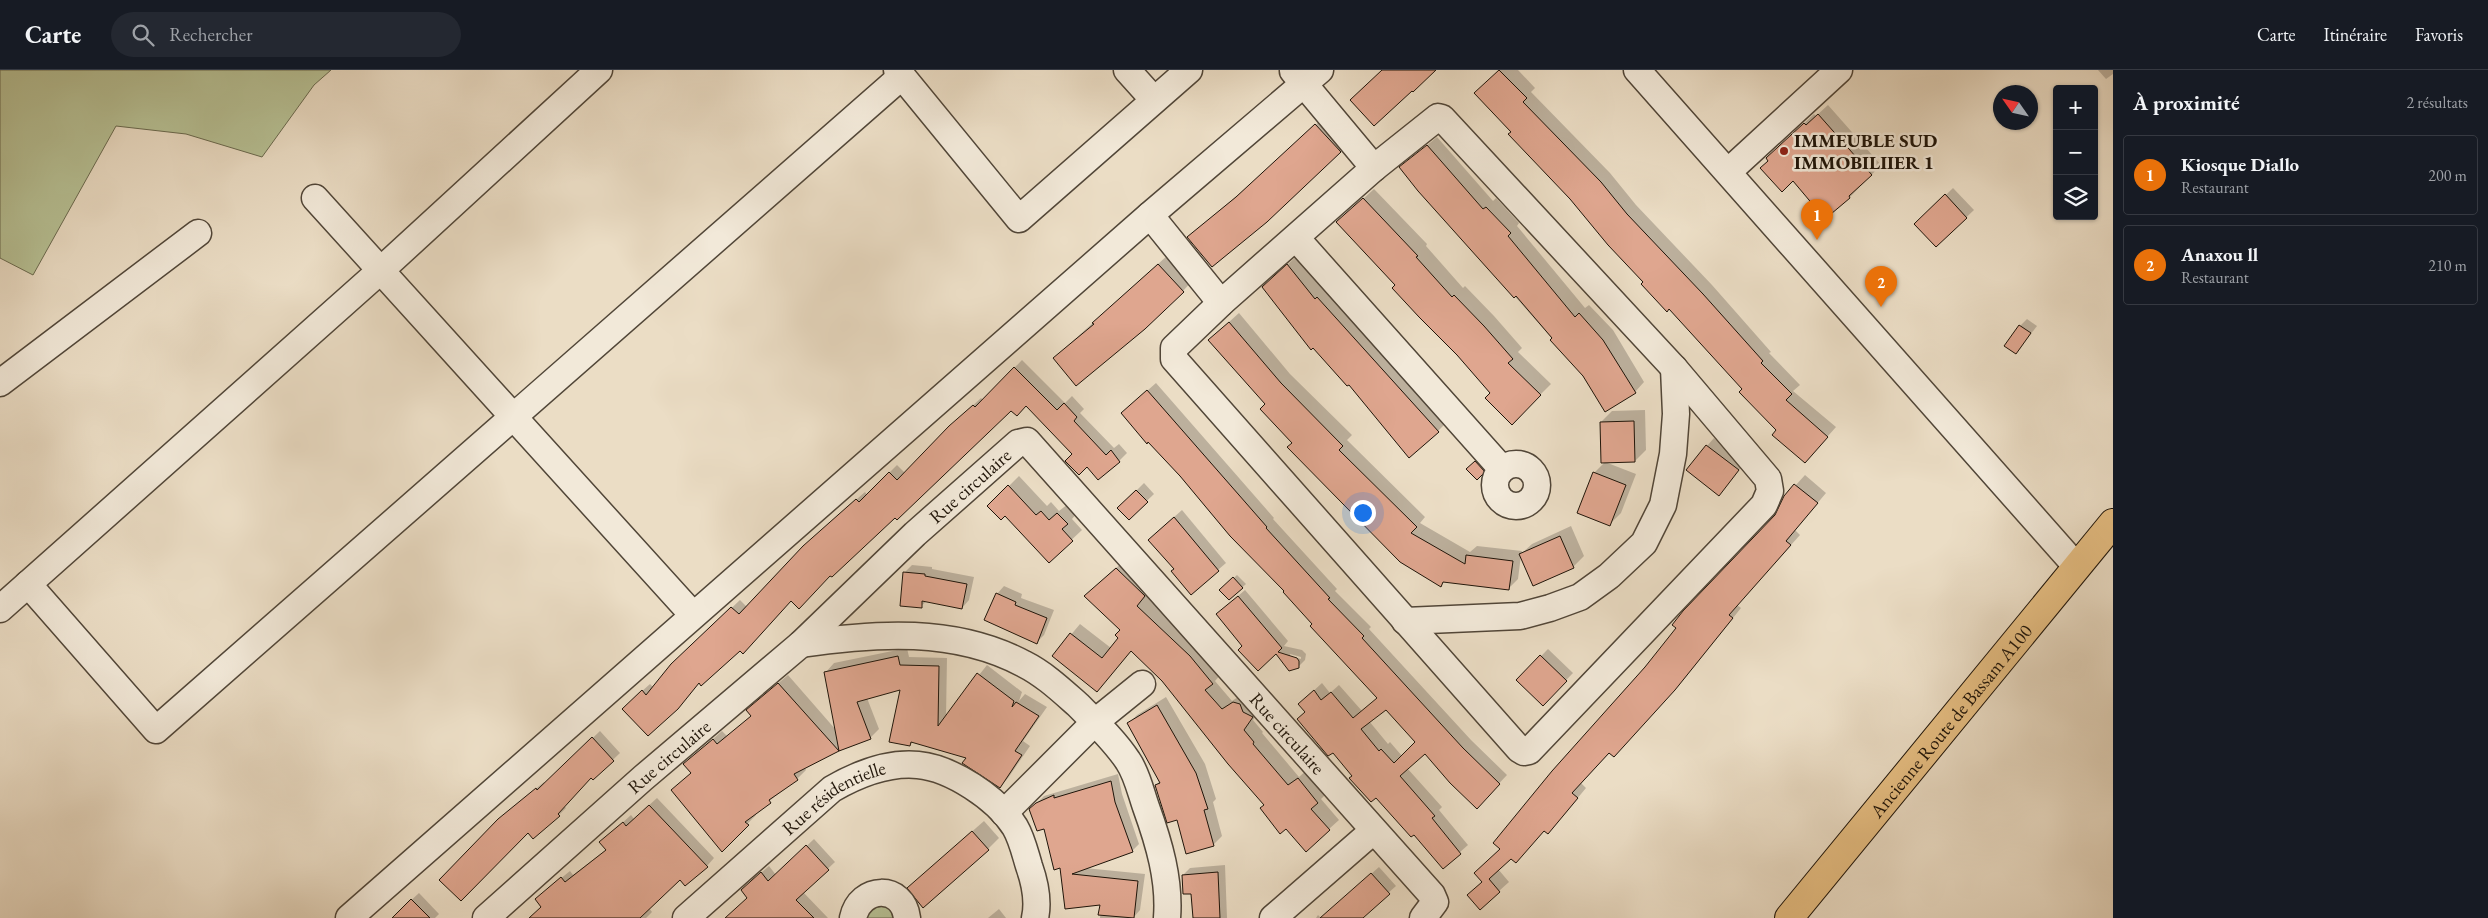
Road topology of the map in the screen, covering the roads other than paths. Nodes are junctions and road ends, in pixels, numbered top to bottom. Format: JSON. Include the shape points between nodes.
{"nodes":[{"id":1,"x":599,"y":70,"type":"edge"},
{"id":2,"x":1127,"y":70,"type":"edge"},
{"id":3,"x":1189,"y":70,"type":"edge"},
{"id":4,"x":1637,"y":70,"type":"edge"},
{"id":5,"x":1839,"y":70,"type":"edge"},
{"id":6,"x":900,"y":73,"type":"edge"},
{"id":7,"x":1305,"y":75,"type":"edge"},
{"id":8,"x":1154,"y":100,"type":"junction"},
{"id":9,"x":1374,"y":168,"type":"junction"},
{"id":10,"x":1729,"y":171,"type":"junction"},
{"id":11,"x":315,"y":198,"type":"dead end"},
{"id":12,"x":1150,"y":215,"type":"junction"},
{"id":13,"x":198,"y":233,"type":"dead end"},
{"id":14,"x":1296,"y":238,"type":"junction"},
{"id":15,"x":380,"y":271,"type":"junction"},
{"id":16,"x":1221,"y":303,"type":"junction"},
{"id":17,"x":1674,"y":368,"type":"junction"},
{"id":18,"x":0,"y":383,"type":"edge"},
{"id":19,"x":512,"y":417,"type":"junction"},
{"id":20,"x":1502,"y":468,"type":"dead end"},
{"id":21,"x":2113,"y":523,"type":"edge"},
{"id":22,"x":2077,"y":567,"type":"junction"},
{"id":23,"x":28,"y":584,"type":"junction"},
{"id":24,"x":0,"y":609,"type":"edge"},
{"id":25,"x":693,"y":615,"type":"junction"},
{"id":26,"x":1405,"y":621,"type":"junction"},
{"id":27,"x":801,"y":644,"type":"junction"},
{"id":28,"x":1142,"y":684,"type":"dead end"},
{"id":29,"x":1095,"y":722,"type":"junction"},
{"id":30,"x":1004,"y":813,"type":"junction"},
{"id":31,"x":1373,"y":831,"type":"junction"},
{"id":32,"x":349,"y":918,"type":"edge"},
{"id":33,"x":486,"y":918,"type":"edge"},
{"id":34,"x":686,"y":918,"type":"edge"},
{"id":35,"x":853,"y":918,"type":"edge"},
{"id":36,"x":907,"y":918,"type":"edge"},
{"id":37,"x":1035,"y":918,"type":"edge"},
{"id":38,"x":1167,"y":918,"type":"edge"},
{"id":39,"x":1273,"y":918,"type":"edge"},
{"id":40,"x":1424,"y":918,"type":"edge"},
{"id":41,"x":1789,"y":918,"type":"edge"}],
"edges":[{"from":1,"to":15,"type":"street"},
{"from":2,"to":8,"type":"street"},
{"from":3,"to":8,"type":"street"},
{"from":4,"to":10,"type":"street"},
{"from":5,"to":10,"type":"street"},
{"from":6,"to":8,"type":"street","via":[[1019,219]]},
{"from":6,"to":19,"type":"street"},
{"from":7,"to":9,"type":"street"},
{"from":7,"to":12,"type":"street"},
{"from":9,"to":14,"type":"street"},
{"from":9,"to":17,"type":"street","via":[[1434,118],[1442,118]]},
{"from":10,"to":22,"type":"street"},
{"from":11,"to":15,"type":"street"},
{"from":12,"to":16,"type":"street"},
{"from":12,"to":25,"type":"street"},
{"from":13,"to":18,"type":"street"},
{"from":14,"to":16,"type":"street"},
{"from":14,"to":20,"type":"street"},
{"from":15,"to":19,"type":"street"},
{"from":15,"to":23,"type":"street"},
{"from":16,"to":26,"type":"street","via":[[1174,348],[1174,359]]},
{"from":17,"to":26,"type":"street","via":[[1676,414],[1673,454],[1663,505],[1644,542],[1623,562],[1580,597],[1550,608],[1520,616]]},
{"from":17,"to":26,"type":"street","via":[[1768,479],[1770,491],[1764,504],[1529,751],[1519,749]]},
{"from":19,"to":23,"type":"street","via":[[156,730]]},
{"from":19,"to":25,"type":"street"},
{"from":21,"to":22,"type":"main road","name":"Ancienne Route de Bassam A100"},
{"from":22,"to":41,"type":"main road","name":"Ancienne Route de Bassam A100"},
{"from":23,"to":24,"type":"street"},
{"from":25,"to":32,"type":"street"},
{"from":27,"to":29,"type":"street","via":[[890,634],[968,644],[1024,664],[1055,685]]},
{"from":27,"to":31,"type":"street","name":"Rue circulaire","via":[[915,534],[1018,443],[1027,441]]},
{"from":27,"to":33,"type":"street","name":"Rue circulaire","via":[[643,778]]},
{"from":28,"to":29,"type":"street"},
{"from":29,"to":30,"type":"street"},
{"from":29,"to":38,"type":"street","via":[[1129,762],[1142,795],[1164,867]]},
{"from":30,"to":34,"type":"street","name":"Rue résidentielle","via":[[978,791],[934,767],[902,764],[873,770],[845,782],[814,803]]},
{"from":30,"to":37,"type":"street","name":"Rue résidentielle","via":[[1022,843],[1035,882]]},
{"from":31,"to":39,"type":"street"},
{"from":31,"to":40,"type":"street","name":"Rue circulaire","via":[[1432,895],[1434,902]]},
{"from":35,"to":36,"type":"street","via":[[862,899],[882,892],[901,902]]}]}
